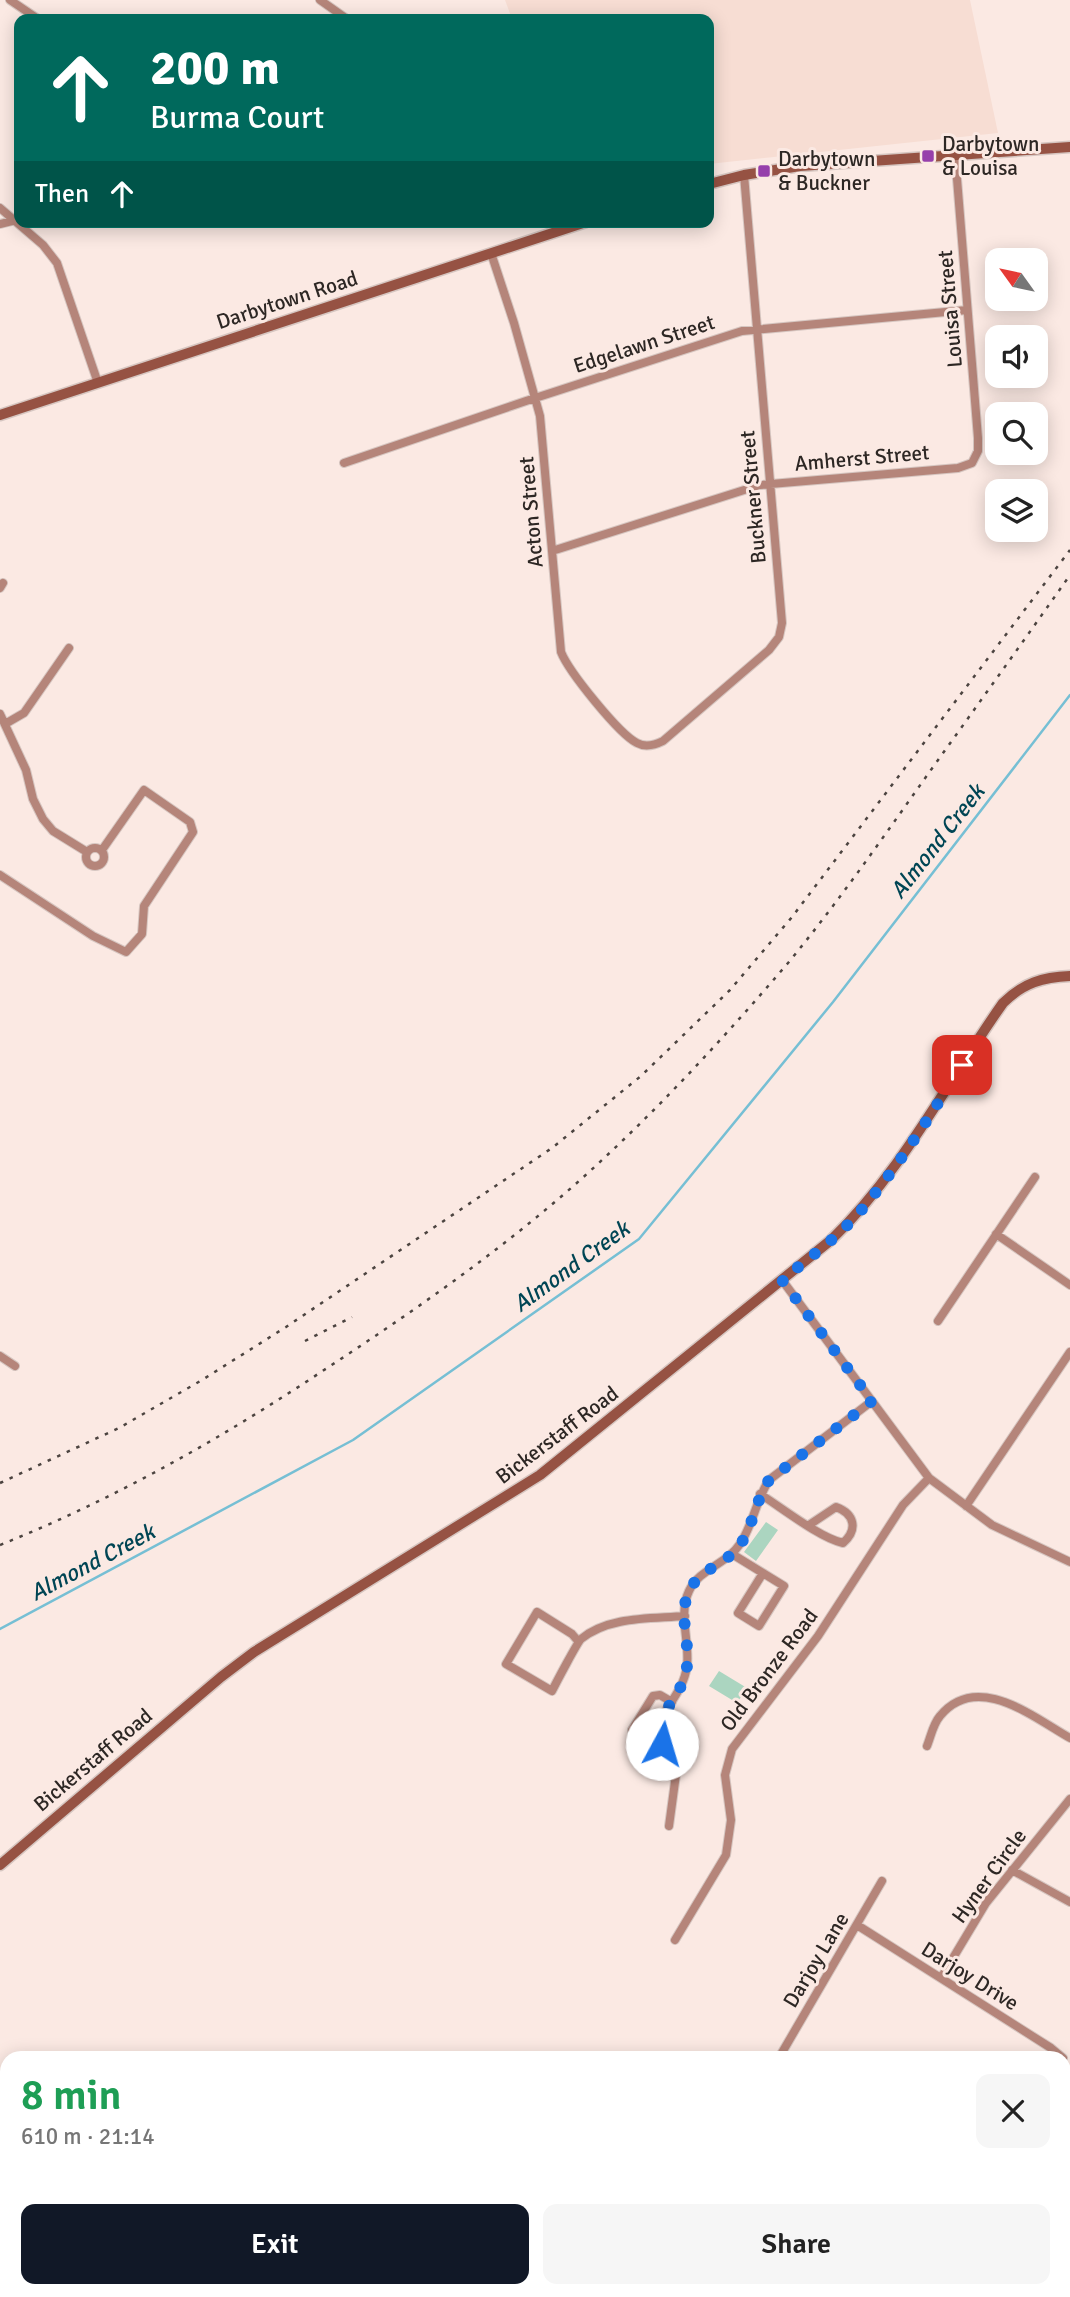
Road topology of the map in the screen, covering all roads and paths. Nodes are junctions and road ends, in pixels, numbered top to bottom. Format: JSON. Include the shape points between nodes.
{"nodes":[{"id":1,"x":10,"y":0,"type":"edge"},
{"id":2,"x":320,"y":0,"type":"edge"},
{"id":3,"x":31,"y":14,"type":"edge"},
{"id":4,"x":340,"y":14,"type":"edge"},
{"id":5,"x":1070,"y":147,"type":"edge"},
{"id":6,"x":955,"y":154,"type":"junction"},
{"id":7,"x":744,"y":174,"type":"junction"},
{"id":8,"x":714,"y":183,"type":"edge"},
{"id":9,"x":25,"y":228,"type":"edge"},
{"id":10,"x":568,"y":228,"type":"edge"},
{"id":11,"x":491,"y":253,"type":"junction"},
{"id":12,"x":967,"y":310,"type":"junction"},
{"id":13,"x":757,"y":328,"type":"junction"},
{"id":14,"x":98,"y":383,"type":"junction"},
{"id":15,"x":535,"y":398,"type":"junction"},
{"id":16,"x":0,"y":415,"type":"edge"},
{"id":17,"x":974,"y":460,"type":"joint"},
{"id":18,"x":344,"y":463,"type":"dead end"},
{"id":19,"x":769,"y":484,"type":"junction"},
{"id":20,"x":552,"y":551,"type":"junction"},
{"id":21,"x":69,"y":648,"type":"dead end"},
{"id":22,"x":0,"y":714,"type":"edge"},
{"id":23,"x":5,"y":724,"type":"junction"},
{"id":24,"x":641,"y":745,"type":"joint"},
{"id":25,"x":102,"y":849,"type":"junction"},
{"id":26,"x":87,"y":852,"type":"junction"},
{"id":27,"x":0,"y":875,"type":"edge"},
{"id":28,"x":1070,"y":976,"type":"edge"},
{"id":29,"x":1035,"y":1177,"type":"dead end"},
{"id":30,"x":996,"y":1234,"type":"junction"},
{"id":31,"x":782,"y":1280,"type":"junction"},
{"id":32,"x":1070,"y":1285,"type":"edge"},
{"id":33,"x":938,"y":1321,"type":"dead end"},
{"id":34,"x":1070,"y":1352,"type":"edge"},
{"id":35,"x":0,"y":1356,"type":"edge"},
{"id":36,"x":15,"y":1366,"type":"dead end"},
{"id":37,"x":872,"y":1401,"type":"junction"},
{"id":38,"x":929,"y":1478,"type":"junction"},
{"id":39,"x":760,"y":1494,"type":"junction"},
{"id":40,"x":966,"y":1506,"type":"junction"},
{"id":41,"x":809,"y":1525,"type":"junction"},
{"id":42,"x":732,"y":1554,"type":"junction"},
{"id":43,"x":1070,"y":1562,"type":"edge"},
{"id":44,"x":763,"y":1573,"type":"junction"},
{"id":45,"x":685,"y":1616,"type":"junction"},
{"id":46,"x":578,"y":1641,"type":"junction"},
{"id":47,"x":672,"y":1702,"type":"junction"},
{"id":48,"x":1070,"y":1738,"type":"edge"},
{"id":49,"x":662,"y":1744,"type":"junction"},
{"id":50,"x":927,"y":1746,"type":"dead end"},
{"id":51,"x":1070,"y":1799,"type":"edge"},
{"id":52,"x":669,"y":1826,"type":"dead end"},
{"id":53,"x":0,"y":1865,"type":"edge"},
{"id":54,"x":1012,"y":1870,"type":"junction"},
{"id":55,"x":882,"y":1881,"type":"dead end"},
{"id":56,"x":1070,"y":1902,"type":"edge"},
{"id":57,"x":857,"y":1925,"type":"junction"},
{"id":58,"x":675,"y":1940,"type":"dead end"},
{"id":59,"x":941,"y":1978,"type":"junction"},
{"id":60,"x":783,"y":2051,"type":"edge"},
{"id":61,"x":1054,"y":2051,"type":"edge"}],
"edges":[{"from":1,"to":3,"type":"street"},
{"from":2,"to":4,"type":"street"},
{"from":5,"to":6,"type":"street"},
{"from":6,"to":7,"type":"street"},
{"from":6,"to":12,"type":"street","name":"Louisa Street"},
{"from":7,"to":8,"type":"street"},
{"from":7,"to":13,"type":"street","name":"Buckner Street"},
{"from":9,"to":14,"type":"street","via":[[57,263]]},
{"from":10,"to":11,"type":"street","name":"Darbytown Road"},
{"from":11,"to":14,"type":"street","name":"Darbytown Road"},
{"from":11,"to":15,"type":"street","name":"Acton Street"},
{"from":12,"to":13,"type":"street","name":"Edgelawn Street"},
{"from":12,"to":17,"type":"street","name":"Louisa Street","via":[[978,438]]},
{"from":13,"to":15,"type":"street","name":"Edgelawn Street"},
{"from":13,"to":19,"type":"street","name":"Buckner Street"},
{"from":14,"to":16,"type":"street","name":"Darbytown Road"},
{"from":15,"to":18,"type":"street","name":"Edgelawn Street"},
{"from":15,"to":20,"type":"street","name":"Acton Street"},
{"from":17,"to":19,"type":"street","name":"Amherst Street","via":[[958,468]]},
{"from":19,"to":20,"type":"street","name":"Amherst Street"},
{"from":19,"to":24,"type":"street","name":"Buckner Street","via":[[782,623],[779,637],[663,741]]},
{"from":20,"to":24,"type":"street","name":"Acton Street","via":[[558,633],[565,661],[593,698]]},
{"from":21,"to":23,"type":"street","via":[[24,713]]},
{"from":22,"to":23,"type":"street"},
{"from":23,"to":26,"type":"street","via":[[26,770],[33,799],[48,825]]},
{"from":25,"to":26,"type":"street","via":[[94,847]]},
{"from":25,"to":26,"type":"street","via":[[105,859],[97,866],[88,862]]},
{"from":25,"to":27,"type":"street","via":[[144,790],[190,822],[193,832],[144,906],[142,934],[126,952],[93,936]]},
{"from":28,"to":31,"type":"street","name":"Bickerstaff Road","via":[[1030,982],[1003,1003],[863,1208]]},
{"from":29,"to":30,"type":"street"},
{"from":30,"to":32,"type":"street"},
{"from":30,"to":33,"type":"street"},
{"from":31,"to":37,"type":"street"},
{"from":31,"to":53,"type":"street","name":"Bickerstaff Road","via":[[540,1475],[254,1652]]},
{"from":34,"to":40,"type":"street"},
{"from":35,"to":36,"type":"street"},
{"from":37,"to":38,"type":"street"},
{"from":37,"to":39,"type":"street","via":[[776,1473]]},
{"from":38,"to":40,"type":"street"},
{"from":38,"to":58,"type":"street","name":"Old Bronze Road","via":[[903,1505],[818,1636],[732,1749],[725,1775],[731,1820],[726,1855]]},
{"from":39,"to":41,"type":"street"},
{"from":39,"to":42,"type":"street","via":[[744,1537]]},
{"from":40,"to":43,"type":"street","via":[[1011,1536]]},
{"from":41,"to":41,"type":"street","via":[[843,1543],[854,1527],[836,1507]]},
{"from":42,"to":44,"type":"street"},
{"from":42,"to":45,"type":"street","via":[[694,1582]]},
{"from":44,"to":44,"type":"street","via":[[784,1586],[759,1626],[738,1613]]},
{"from":45,"to":46,"type":"street","via":[[623,1622],[597,1629]]},
{"from":45,"to":47,"type":"street","via":[[687,1665]]},
{"from":46,"to":46,"type":"street","via":[[552,1691],[506,1664],[537,1612]]},
{"from":47,"to":49,"type":"street","via":[[656,1728]]},
{"from":47,"to":49,"type":"street","via":[[653,1696],[632,1730],[636,1739],[650,1748]]},
{"from":48,"to":50,"type":"street","via":[[1008,1703],[976,1696],[956,1703],[940,1716]]},
{"from":49,"to":52,"type":"street","via":[[677,1767]]},
{"from":51,"to":54,"type":"street","name":"Hyner Circle"},
{"from":54,"to":56,"type":"street"},
{"from":54,"to":59,"type":"street","name":"Hyner Circle","via":[[986,1903]]},
{"from":55,"to":57,"type":"street","name":"Darjoy Lane"},
{"from":57,"to":59,"type":"street","name":"Darjoy Drive"},
{"from":57,"to":60,"type":"street","name":"Darjoy Lane"},
{"from":59,"to":61,"type":"street","name":"Darjoy Drive"}]}
